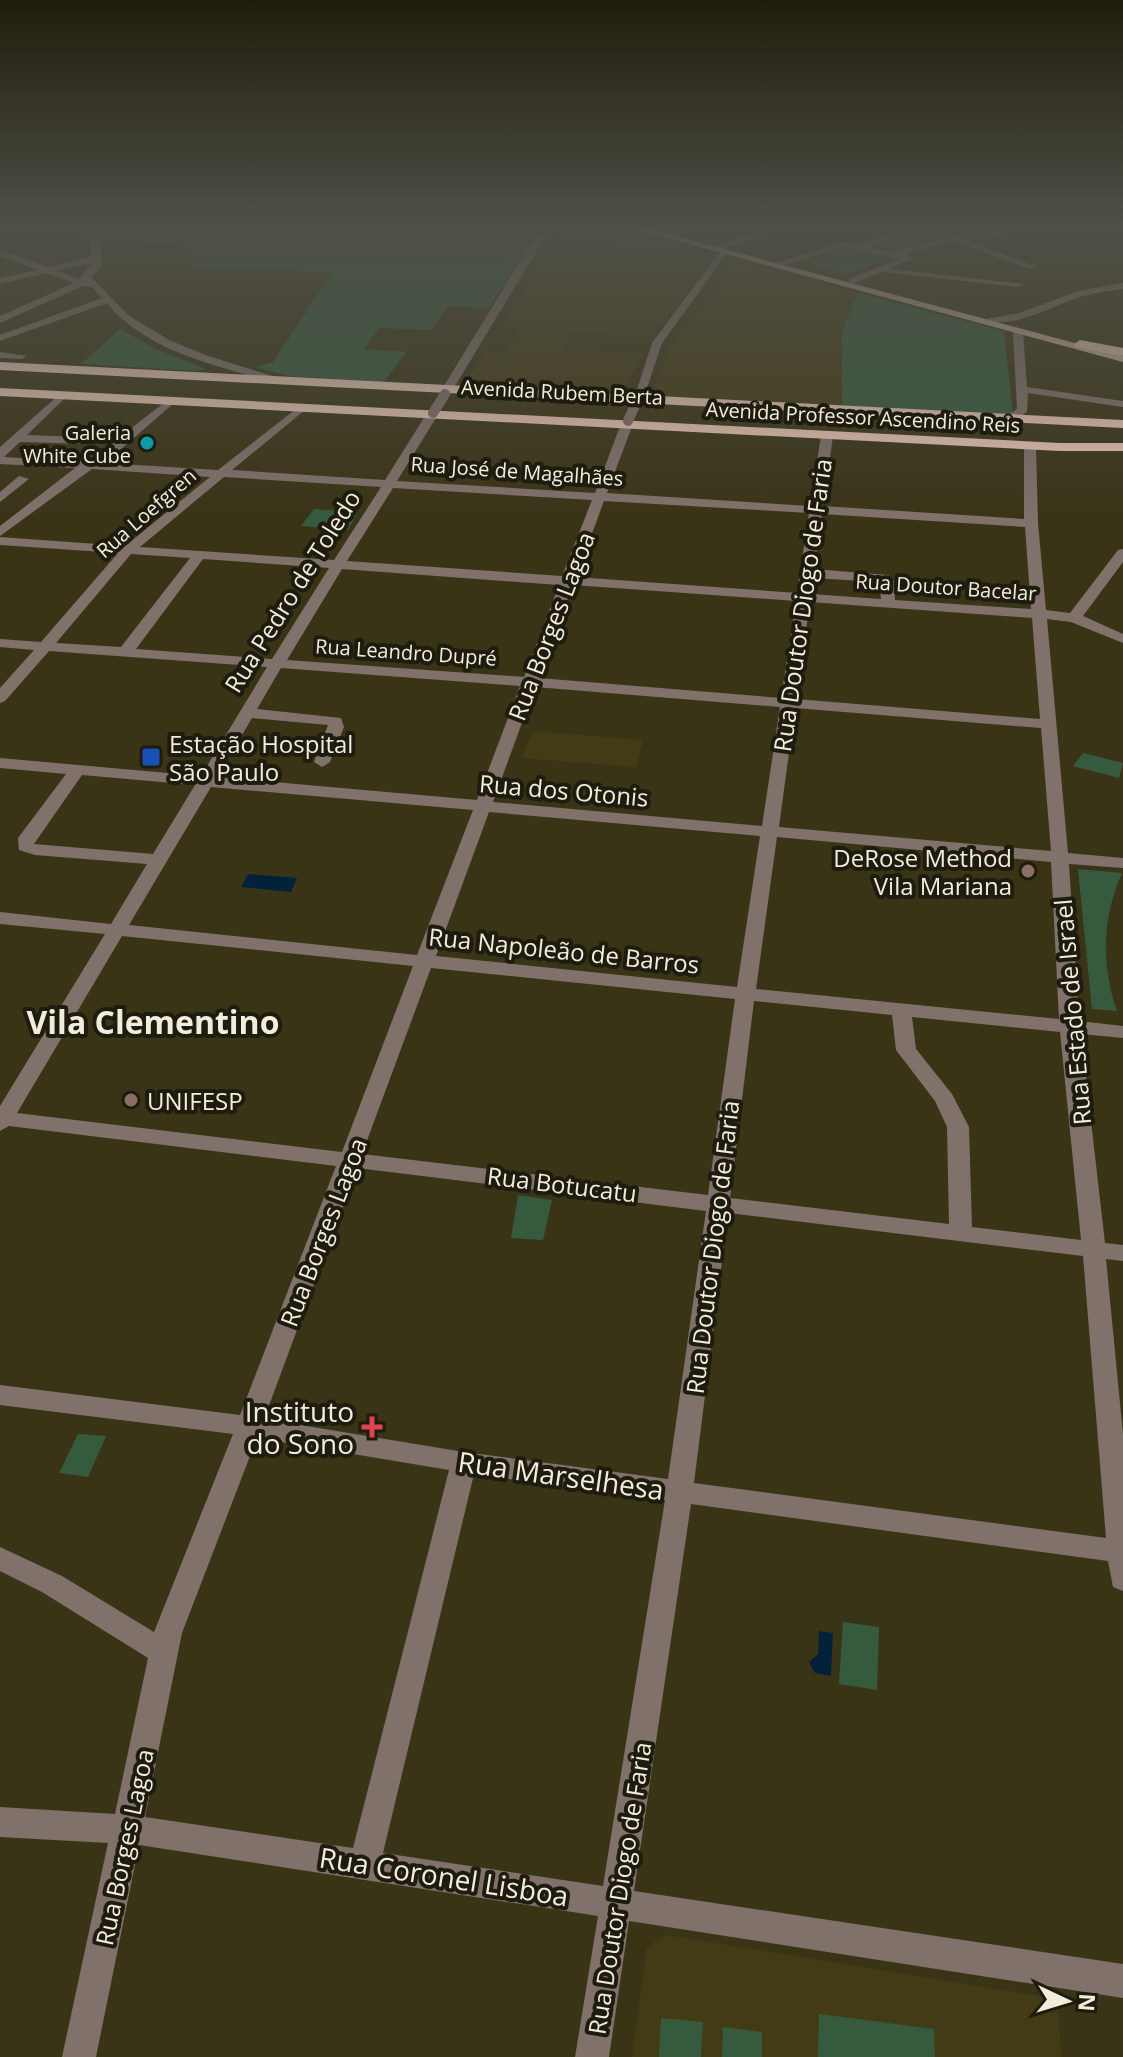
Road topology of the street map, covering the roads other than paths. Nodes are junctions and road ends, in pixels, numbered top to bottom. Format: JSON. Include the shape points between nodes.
{"nodes":[{"id":1,"x":44,"y":324,"type":"edge"},
{"id":2,"x":136,"y":324,"type":"edge"},
{"id":3,"x":487,"y":324,"type":"edge"},
{"id":4,"x":670,"y":324,"type":"edge"},
{"id":5,"x":989,"y":324,"type":"edge"},
{"id":6,"x":1007,"y":324,"type":"edge"},
{"id":7,"x":1018,"y":332,"type":"junction"},
{"id":8,"x":0,"y":338,"type":"edge"},
{"id":9,"x":1082,"y":347,"type":"junction"},
{"id":10,"x":0,"y":355,"type":"edge"},
{"id":11,"x":22,"y":356,"type":"dead end"},
{"id":12,"x":1123,"y":357,"type":"edge"},
{"id":13,"x":213,"y":360,"type":"junction"},
{"id":14,"x":0,"y":366,"type":"edge"},
{"id":15,"x":224,"y":370,"type":"junction"},
{"id":16,"x":242,"y":370,"type":"junction"},
{"id":17,"x":192,"y":376,"type":"junction"},
{"id":18,"x":104,"y":381,"type":"junction"},
{"id":19,"x":282,"y":382,"type":"junction"},
{"id":20,"x":0,"y":384,"type":"edge"},
{"id":21,"x":1021,"y":389,"type":"junction"},
{"id":22,"x":445,"y":393,"type":"junction"},
{"id":23,"x":61,"y":396,"type":"junction"},
{"id":24,"x":170,"y":401,"type":"junction"},
{"id":25,"x":636,"y":402,"type":"junction"},
{"id":26,"x":1123,"y":404,"type":"edge"},
{"id":27,"x":301,"y":408,"type":"junction"},
{"id":28,"x":432,"y":414,"type":"junction"},
{"id":29,"x":627,"y":423,"type":"junction"},
{"id":30,"x":1010,"y":424,"type":"junction"},
{"id":31,"x":1123,"y":431,"type":"edge"},
{"id":32,"x":827,"y":436,"type":"junction"},
{"id":33,"x":17,"y":438,"type":"junction"},
{"id":34,"x":82,"y":441,"type":"dead end"},
{"id":35,"x":1030,"y":446,"type":"junction"},
{"id":36,"x":1123,"y":448,"type":"edge"},
{"id":37,"x":0,"y":457,"type":"edge"},
{"id":38,"x":91,"y":465,"type":"junction"},
{"id":39,"x":224,"y":472,"type":"junction"},
{"id":40,"x":23,"y":479,"type":"dead end"},
{"id":41,"x":390,"y":483,"type":"junction"},
{"id":42,"x":1,"y":497,"type":"edge"},
{"id":43,"x":600,"y":497,"type":"junction"},
{"id":44,"x":817,"y":510,"type":"junction"},
{"id":45,"x":1031,"y":523,"type":"junction"},
{"id":46,"x":0,"y":532,"type":"edge"},
{"id":47,"x":0,"y":541,"type":"edge"},
{"id":48,"x":127,"y":551,"type":"junction"},
{"id":49,"x":1123,"y":553,"type":"edge"},
{"id":50,"x":199,"y":556,"type":"junction"},
{"id":51,"x":338,"y":566,"type":"junction"},
{"id":52,"x":806,"y":573,"type":"junction"},
{"id":53,"x":569,"y":581,"type":"junction"},
{"id":54,"x":805,"y":597,"type":"junction"},
{"id":55,"x":888,"y":603,"type":"junction"},
{"id":56,"x":1038,"y":613,"type":"junction"},
{"id":57,"x":1074,"y":618,"type":"junction"},
{"id":58,"x":1123,"y":639,"type":"edge"},
{"id":59,"x":0,"y":643,"type":"edge"},
{"id":60,"x":45,"y":645,"type":"junction"},
{"id":61,"x":126,"y":651,"type":"junction"},
{"id":62,"x":277,"y":663,"type":"junction"},
{"id":63,"x":530,"y":682,"type":"junction"},
{"id":64,"x":0,"y":698,"type":"edge"},
{"id":65,"x":789,"y":703,"type":"junction"},
{"id":66,"x":246,"y":713,"type":"junction"},
{"id":67,"x":1048,"y":724,"type":"junction"},
{"id":68,"x":322,"y":762,"type":"dead end"},
{"id":69,"x":0,"y":763,"type":"edge"},
{"id":70,"x":77,"y":771,"type":"junction"},
{"id":71,"x":205,"y":782,"type":"junction"},
{"id":72,"x":482,"y":807,"type":"junction"},
{"id":73,"x":768,"y":832,"type":"junction"},
{"id":74,"x":1060,"y":857,"type":"junction"},
{"id":75,"x":157,"y":860,"type":"junction"},
{"id":76,"x":1123,"y":863,"type":"edge"},
{"id":77,"x":0,"y":918,"type":"edge"},
{"id":78,"x":117,"y":929,"type":"junction"},
{"id":79,"x":423,"y":962,"type":"junction"},
{"id":80,"x":745,"y":994,"type":"junction"},
{"id":81,"x":901,"y":1010,"type":"junction"},
{"id":82,"x":1070,"y":1027,"type":"junction"},
{"id":83,"x":1123,"y":1032,"type":"edge"},
{"id":84,"x":1,"y":1120,"type":"edge"},
{"id":85,"x":350,"y":1160,"type":"junction"},
{"id":86,"x":718,"y":1202,"type":"junction"},
{"id":87,"x":961,"y":1234,"type":"junction"},
{"id":88,"x":1094,"y":1250,"type":"junction"},
{"id":89,"x":1123,"y":1253,"type":"edge"},
{"id":90,"x":0,"y":1395,"type":"edge"},
{"id":91,"x":249,"y":1426,"type":"junction"},
{"id":92,"x":464,"y":1462,"type":"junction"},
{"id":93,"x":679,"y":1491,"type":"junction"},
{"id":94,"x":1122,"y":1551,"type":"edge"},
{"id":95,"x":0,"y":1558,"type":"edge"},
{"id":96,"x":1123,"y":1579,"type":"edge"},
{"id":97,"x":164,"y":1653,"type":"junction"},
{"id":98,"x":0,"y":1822,"type":"edge"},
{"id":99,"x":128,"y":1829,"type":"junction"},
{"id":100,"x":365,"y":1864,"type":"junction"},
{"id":101,"x":617,"y":1903,"type":"junction"},
{"id":102,"x":1123,"y":1981,"type":"edge"},
{"id":103,"x":79,"y":2057,"type":"edge"},
{"id":104,"x":592,"y":2057,"type":"edge"}],
"edges":[{"from":1,"to":8,"type":"street"},
{"from":2,"to":13,"type":"street","name":"Avenida Professor Ascendino Reis"},
{"from":3,"to":22,"type":"street"},
{"from":4,"to":25,"type":"street","via":[[657,343]]},
{"from":5,"to":7,"type":"main road"},
{"from":6,"to":9,"type":"main road"},
{"from":7,"to":9,"type":"main road"},
{"from":7,"to":21,"type":"street"},
{"from":9,"to":12,"type":"highway"},
{"from":10,"to":11,"type":"street"},
{"from":13,"to":15,"type":"street","name":"Avenida Professor Ascendino Reis"},
{"from":13,"to":16,"type":"street","name":"Avenida Professor Ascendino Reis"},
{"from":14,"to":17,"type":"highway"},
{"from":15,"to":16,"type":"street"},
{"from":15,"to":17,"type":"street"},
{"from":16,"to":19,"type":"street","name":"Avenida Professor Ascendino Reis"},
{"from":17,"to":18,"type":"highway"},
{"from":17,"to":19,"type":"highway"},
{"from":18,"to":20,"type":"highway","name":"Avenida Rubem Berta"},
{"from":18,"to":30,"type":"highway","name":"Avenida Rubem Berta"},
{"from":19,"to":22,"type":"highway","name":"Avenida Professor Ascendino Reis"},
{"from":20,"to":23,"type":"highway"},
{"from":20,"to":31,"type":"highway","name":"Avenida Rubem Berta","via":[[965,433]]},
{"from":21,"to":26,"type":"street"},
{"from":21,"to":30,"type":"street","via":[[1023,410]]},
{"from":22,"to":25,"type":"highway","name":"Avenida Professor Ascendino Reis"},
{"from":22,"to":28,"type":"street","name":"Rua Pedro de Toledo","bridge":true},
{"from":23,"to":24,"type":"highway"},
{"from":23,"to":33,"type":"street"},
{"from":24,"to":27,"type":"highway","name":"Avenida Professor Ascendino Reis"},
{"from":24,"to":38,"type":"street"},
{"from":25,"to":29,"type":"street","name":"Rua Borges Lagoa","bridge":true},
{"from":25,"to":30,"type":"highway","name":"Avenida Professor Ascendino Reis"},
{"from":27,"to":28,"type":"highway","name":"Avenida Professor Ascendino Reis"},
{"from":27,"to":39,"type":"street","name":"Rua Loefgren"},
{"from":28,"to":29,"type":"highway","name":"Avenida Professor Ascendino Reis"},
{"from":28,"to":41,"type":"street","name":"Rua Pedro de Toledo"},
{"from":29,"to":32,"type":"highway","name":"Avenida Professor Ascendino Reis"},
{"from":29,"to":43,"type":"street","name":"Rua Borges Lagoa"},
{"from":30,"to":31,"type":"highway"},
{"from":32,"to":35,"type":"highway","name":"Avenida Professor Ascendino Reis"},
{"from":32,"to":44,"type":"street","name":"Rua Doutor Diogo de Faria"},
{"from":33,"to":34,"type":"street"},
{"from":33,"to":37,"type":"street"},
{"from":35,"to":36,"type":"highway","name":"Avenida Professor Ascendino Reis"},
{"from":35,"to":45,"type":"street","name":"Rua Estado de Israel"},
{"from":37,"to":38,"type":"street","name":"Rua José de Magalhães"},
{"from":38,"to":39,"type":"street","name":"Rua José de Magalhães"},
{"from":38,"to":46,"type":"street"},
{"from":39,"to":41,"type":"street","name":"Rua José de Magalhães"},
{"from":39,"to":48,"type":"street","name":"Rua Loefgren"},
{"from":40,"to":42,"type":"street"},
{"from":41,"to":43,"type":"street","name":"Rua José de Magalhães"},
{"from":41,"to":51,"type":"street","name":"Rua Pedro de Toledo"},
{"from":43,"to":44,"type":"street","name":"Rua José de Magalhães"},
{"from":43,"to":53,"type":"street","name":"Rua Borges Lagoa"},
{"from":44,"to":45,"type":"street","name":"Rua José de Magalhães"},
{"from":44,"to":52,"type":"street","name":"Rua Doutor Diogo de Faria"},
{"from":45,"to":56,"type":"street","name":"Rua Estado de Israel"},
{"from":47,"to":48,"type":"street","name":"Rua Doutor Bacelar"},
{"from":48,"to":50,"type":"street","name":"Rua Doutor Bacelar"},
{"from":48,"to":60,"type":"street","name":"Rua Loefgren"},
{"from":49,"to":57,"type":"street"},
{"from":50,"to":51,"type":"street","name":"Rua Doutor Bacelar"},
{"from":50,"to":61,"type":"street"},
{"from":51,"to":53,"type":"street","name":"Rua Doutor Bacelar"},
{"from":51,"to":62,"type":"street","name":"Rua Pedro de Toledo"},
{"from":52,"to":54,"type":"street","name":"Rua Doutor Diogo de Faria"},
{"from":52,"to":55,"type":"street","via":[[883,578]]},
{"from":53,"to":54,"type":"street","name":"Rua Doutor Bacelar"},
{"from":53,"to":63,"type":"street","name":"Rua Borges Lagoa"},
{"from":54,"to":55,"type":"street","name":"Rua Doutor Bacelar"},
{"from":54,"to":65,"type":"street","name":"Rua Doutor Diogo de Faria"},
{"from":55,"to":56,"type":"street","name":"Rua Doutor Bacelar"},
{"from":56,"to":57,"type":"street","name":"Rua Doutor Bacelar"},
{"from":56,"to":67,"type":"street","name":"Rua Estado de Israel"},
{"from":57,"to":58,"type":"street","name":"Rua Doutor Bacelar"},
{"from":59,"to":60,"type":"street","name":"Rua Leandro Dupré"},
{"from":60,"to":61,"type":"street","name":"Rua Leandro Dupré"},
{"from":60,"to":64,"type":"street","name":"Rua Loefgren"},
{"from":61,"to":62,"type":"street","name":"Rua Leandro Dupré"},
{"from":62,"to":63,"type":"street","name":"Rua Leandro Dupré"},
{"from":62,"to":66,"type":"street","name":"Rua Pedro de Toledo"},
{"from":63,"to":65,"type":"street","name":"Rua Leandro Dupré"},
{"from":63,"to":72,"type":"street","name":"Rua Borges Lagoa"},
{"from":65,"to":67,"type":"street","name":"Rua Leandro Dupré"},
{"from":65,"to":73,"type":"street","name":"Rua Doutor Diogo de Faria"},
{"from":66,"to":68,"type":"street","via":[[335,721]]},
{"from":66,"to":71,"type":"street","name":"Rua Pedro de Toledo"},
{"from":67,"to":74,"type":"street","name":"Rua Estado de Israel"},
{"from":69,"to":70,"type":"street","name":"Rua dos Otonis"},
{"from":70,"to":71,"type":"street","name":"Rua dos Otonis"},
{"from":70,"to":75,"type":"street","via":[[25,846]]},
{"from":71,"to":72,"type":"street","name":"Rua dos Otonis"},
{"from":71,"to":75,"type":"street","name":"Rua Pedro de Toledo"},
{"from":72,"to":73,"type":"street","name":"Rua dos Otonis"},
{"from":72,"to":79,"type":"street","name":"Rua Borges Lagoa"},
{"from":73,"to":74,"type":"street","name":"Rua dos Otonis"},
{"from":73,"to":80,"type":"street","name":"Rua Doutor Diogo de Faria"},
{"from":74,"to":76,"type":"street","name":"Rua dos Otonis"},
{"from":74,"to":82,"type":"street","name":"Rua Estado de Israel"},
{"from":75,"to":78,"type":"street","name":"Rua Pedro de Toledo"},
{"from":77,"to":78,"type":"street","name":"Rua Napoleão de Barros"},
{"from":78,"to":79,"type":"street","name":"Rua Napoleão de Barros"},
{"from":78,"to":84,"type":"street","name":"Rua Pedro de Toledo"},
{"from":79,"to":80,"type":"street","name":"Rua Napoleão de Barros"},
{"from":79,"to":85,"type":"street","name":"Rua Borges Lagoa"},
{"from":80,"to":81,"type":"street","name":"Rua Napoleão de Barros"},
{"from":80,"to":86,"type":"street","name":"Rua Doutor Diogo de Faria"},
{"from":81,"to":82,"type":"street","name":"Rua Napoleão de Barros"},
{"from":81,"to":87,"type":"street","via":[[906,1050],[945,1099],[958,1127]]},
{"from":82,"to":83,"type":"street","name":"Rua Napoleão de Barros"},
{"from":82,"to":88,"type":"street","name":"Rua Estado de Israel"},
{"from":84,"to":85,"type":"street","name":"Rua Botucatu"},
{"from":85,"to":86,"type":"street","name":"Rua Botucatu"},
{"from":85,"to":91,"type":"street","name":"Rua Borges Lagoa"},
{"from":86,"to":87,"type":"street","name":"Rua Botucatu"},
{"from":86,"to":93,"type":"street","name":"Rua Doutor Diogo de Faria"},
{"from":87,"to":88,"type":"street","name":"Rua Botucatu"},
{"from":88,"to":89,"type":"street","name":"Rua Botucatu"},
{"from":88,"to":94,"type":"street","name":"Rua Estado de Israel"},
{"from":90,"to":91,"type":"street","name":"Rua Marselhesa"},
{"from":91,"to":92,"type":"street","name":"Rua Marselhesa"},
{"from":91,"to":97,"type":"street","name":"Rua Borges Lagoa"},
{"from":92,"to":93,"type":"street","name":"Rua Marselhesa"},
{"from":92,"to":100,"type":"street"},
{"from":93,"to":94,"type":"street","name":"Rua Marselhesa"},
{"from":93,"to":101,"type":"street","name":"Rua Doutor Diogo de Faria"},
{"from":94,"to":96,"type":"street","name":"Rua Estado de Israel"},
{"from":95,"to":97,"type":"street"},
{"from":97,"to":99,"type":"street","name":"Rua Borges Lagoa"},
{"from":98,"to":99,"type":"street","name":"Rua Coronel Lisboa"},
{"from":99,"to":100,"type":"street","name":"Rua Coronel Lisboa"},
{"from":99,"to":103,"type":"street","name":"Rua Borges Lagoa"},
{"from":100,"to":101,"type":"street","name":"Rua Coronel Lisboa"},
{"from":101,"to":102,"type":"street","name":"Rua Coronel Lisboa"},
{"from":101,"to":104,"type":"street","name":"Rua Doutor Diogo de Faria"}]}
